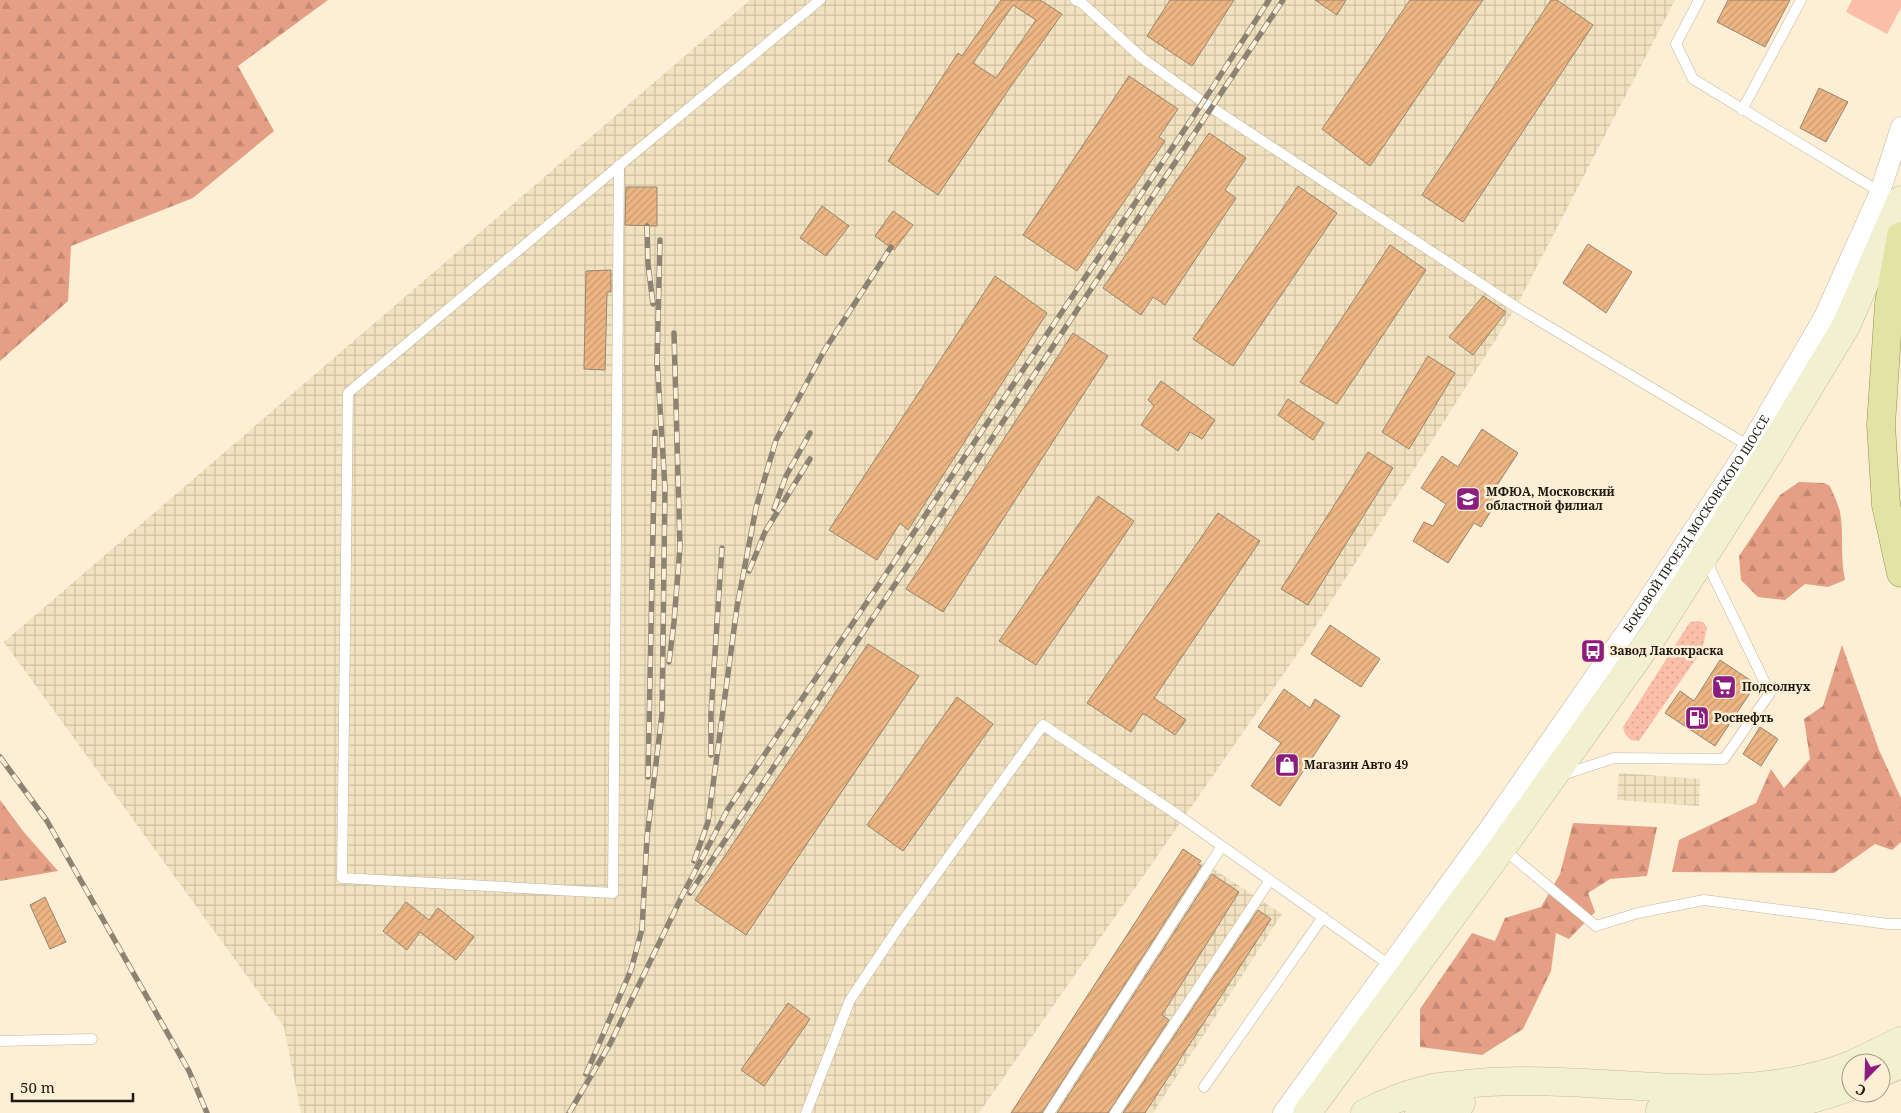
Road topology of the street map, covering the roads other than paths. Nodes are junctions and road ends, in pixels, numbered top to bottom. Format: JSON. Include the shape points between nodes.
{"nodes":[{"id":1,"x":820,"y":0,"type":"edge"},
{"id":2,"x":1075,"y":0,"type":"edge"},
{"id":3,"x":1699,"y":0,"type":"edge"},
{"id":4,"x":1801,"y":0,"type":"edge"},
{"id":5,"x":1742,"y":110,"type":"junction"},
{"id":6,"x":1901,"y":127,"type":"edge"},
{"id":7,"x":619,"y":165,"type":"junction"},
{"id":8,"x":1891,"y":196,"type":"edge"},
{"id":9,"x":1901,"y":236,"type":"edge"},
{"id":10,"x":1749,"y":446,"type":"junction"},
{"id":11,"x":1712,"y":544,"type":"junction"},
{"id":12,"x":1901,"y":573,"type":"edge"},
{"id":13,"x":1551,"y":779,"type":"junction"},
{"id":14,"x":1222,"y":846,"type":"junction"},
{"id":15,"x":1502,"y":848,"type":"junction"},
{"id":16,"x":1270,"y":880,"type":"junction"},
{"id":17,"x":1322,"y":917,"type":"junction"},
{"id":18,"x":1901,"y":924,"type":"edge"},
{"id":19,"x":1391,"y":966,"type":"junction"},
{"id":20,"x":92,"y":1039,"type":"dead end"},
{"id":21,"x":0,"y":1042,"type":"edge"},
{"id":22,"x":1901,"y":1042,"type":"edge"},
{"id":23,"x":1877,"y":1053,"type":"edge"},
{"id":24,"x":1841,"y":1068,"type":"edge"},
{"id":25,"x":1204,"y":1088,"type":"dead end"},
{"id":26,"x":1841,"y":1089,"type":"edge"},
{"id":27,"x":806,"y":1113,"type":"edge"},
{"id":28,"x":1049,"y":1113,"type":"edge"},
{"id":29,"x":1115,"y":1113,"type":"edge"},
{"id":30,"x":1283,"y":1113,"type":"edge"},
{"id":31,"x":1307,"y":1113,"type":"edge"},
{"id":32,"x":1365,"y":1113,"type":"edge"},
{"id":33,"x":1418,"y":1113,"type":"edge"}],
"edges":[{"from":1,"to":7,"type":"lane"},
{"from":2,"to":10,"type":"lane","via":[[1142,58],[1203,102],[1516,307]]},
{"from":3,"to":5,"type":"lane","via":[[1676,44],[1693,79]]},
{"from":4,"to":5,"type":"lane"},
{"from":5,"to":8,"type":"lane"},
{"from":6,"to":8,"type":"street","name":"БОКОВОЙ ПРОЕЗД МОСКОВСКОГО ШОССЕ"},
{"from":7,"to":7,"type":"lane","via":[[348,393],[342,878],[613,893]]},
{"from":8,"to":10,"type":"street","name":"БОКОВОЙ ПРОЕЗД МОСКОВСКОГО ШОССЕ"},
{"from":8,"to":11,"type":"main road","via":[[1846,326]]},
{"from":9,"to":12,"type":"main road","via":[[1889,304],[1882,425],[1886,505]]},
{"from":10,"to":19,"type":"street","name":"БОКОВОЙ ПРОЕЗД МОСКОВСКОГО ШОССЕ","via":[[1635,619]]},
{"from":11,"to":13,"type":"main road","via":[[1655,633]]},
{"from":11,"to":13,"type":"lane","via":[[1710,569],[1770,693],[1724,759],[1614,758]]},
{"from":13,"to":15,"type":"main road"},
{"from":14,"to":16,"type":"lane"},
{"from":14,"to":27,"type":"lane","via":[[1044,726],[900,925],[850,1000]]},
{"from":14,"to":28,"type":"lane"},
{"from":15,"to":18,"type":"lane","via":[[1596,926],[1638,913],[1704,900]]},
{"from":15,"to":31,"type":"main road"},
{"from":16,"to":17,"type":"lane"},
{"from":16,"to":29,"type":"lane"},
{"from":17,"to":19,"type":"lane"},
{"from":17,"to":25,"type":"lane"},
{"from":19,"to":30,"type":"street","name":"БОКОВОЙ ПРОЕЗД МОСКОВСКОГО ШОССЕ"},
{"from":20,"to":21,"type":"lane"},
{"from":22,"to":23,"type":"main road"},
{"from":24,"to":32,"type":"main road","via":[[1790,1086],[1735,1093],[1672,1092],[1541,1081],[1489,1082],[1429,1088]]},
{"from":26,"to":33,"type":"main road","via":[[1790,1105],[1736,1112],[1677,1112],[1522,1099],[1487,1100],[1431,1108]]}]}
